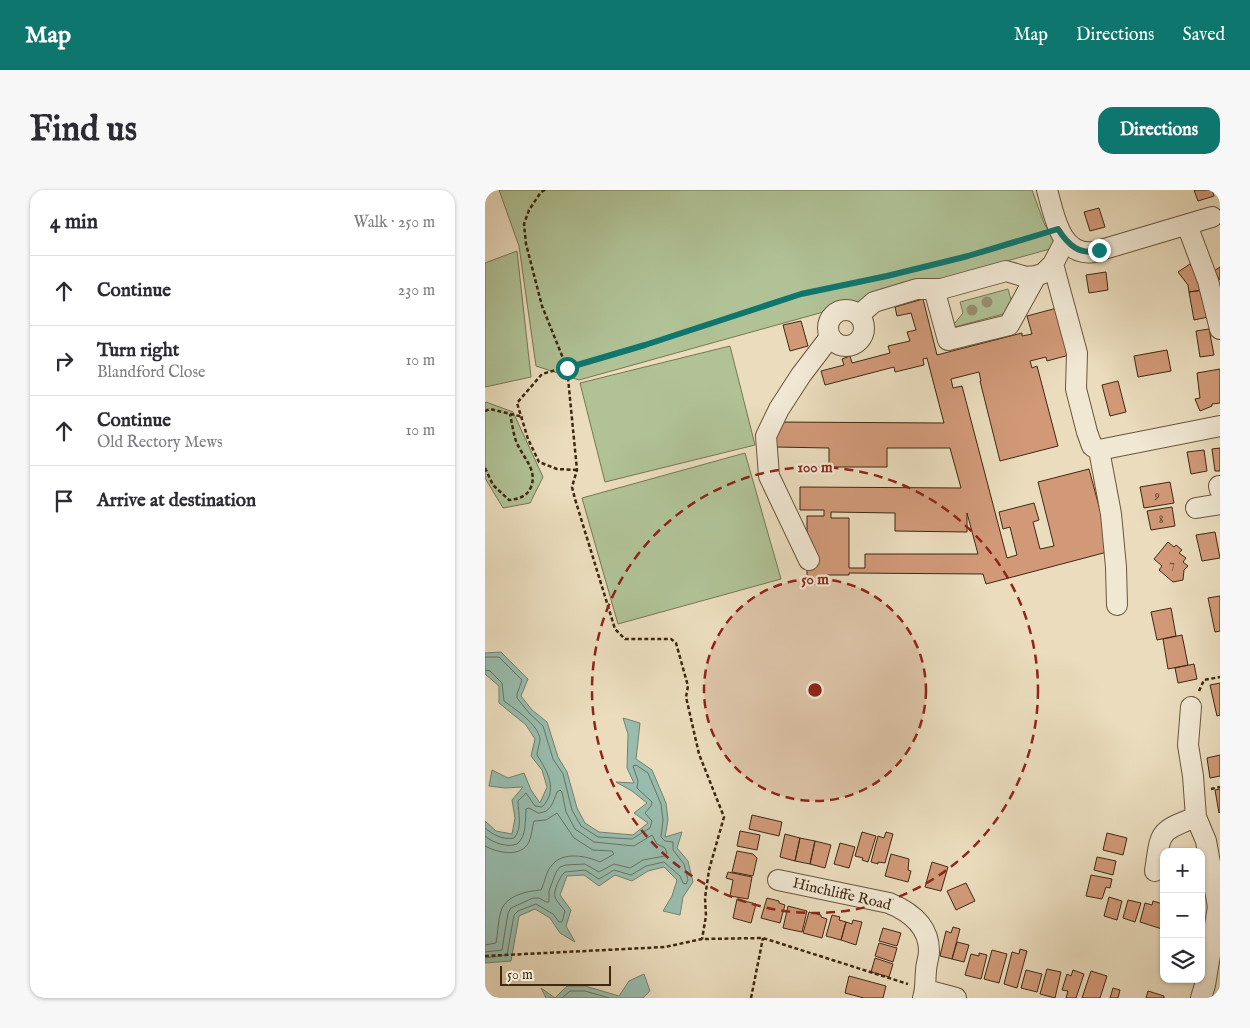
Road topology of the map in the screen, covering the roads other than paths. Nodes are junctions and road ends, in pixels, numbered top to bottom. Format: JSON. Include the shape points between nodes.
{"nodes":[{"id":1,"x":1047,"y":190,"type":"edge"},
{"id":2,"x":1212,"y":218,"type":"dead end"},
{"id":3,"x":1187,"y":225,"type":"junction"},
{"id":4,"x":1066,"y":240,"type":"junction"},
{"id":5,"x":1053,"y":264,"type":"junction"},
{"id":6,"x":1036,"y":276,"type":"junction"},
{"id":7,"x":934,"y":289,"type":"junction"},
{"id":8,"x":1217,"y":304,"type":"edge"},
{"id":9,"x":859,"y":315,"type":"junction"},
{"id":10,"x":1220,"y":329,"type":"edge"},
{"id":11,"x":830,"y":337,"type":"junction"},
{"id":12,"x":1220,"y":426,"type":"edge"},
{"id":13,"x":1099,"y":450,"type":"junction"},
{"id":14,"x":1220,"y":493,"type":"edge"},
{"id":15,"x":1196,"y":508,"type":"dead end"},
{"id":16,"x":809,"y":560,"type":"dead end"},
{"id":17,"x":1117,"y":605,"type":"dead end"},
{"id":18,"x":1191,"y":707,"type":"road end"},
{"id":19,"x":1196,"y":818,"type":"junction"},
{"id":20,"x":1155,"y":871,"type":"dead end"},
{"id":21,"x":778,"y":880,"type":"dead end"},
{"id":22,"x":1214,"y":976,"type":"edge"},
{"id":23,"x":924,"y":994,"type":"edge"},
{"id":24,"x":956,"y":998,"type":"edge"},
{"id":25,"x":1201,"y":998,"type":"edge"}],
"edges":[{"from":1,"to":4,"type":"street"},
{"from":2,"to":3,"type":"street"},
{"from":3,"to":4,"type":"street","via":[[1094,252],[1082,252]]},
{"from":3,"to":8,"type":"street"},
{"from":4,"to":5,"type":"street"},
{"from":5,"to":6,"type":"street"},
{"from":5,"to":13,"type":"street","via":[[1077,353],[1076,388],[1092,446]]},
{"from":6,"to":7,"type":"street","via":[[1026,277],[1006,271]]},
{"from":6,"to":7,"type":"street","via":[[1009,324],[948,340]]},
{"from":7,"to":9,"type":"street","via":[[917,289],[874,302]]},
{"from":8,"to":10,"type":"street"},
{"from":9,"to":11,"type":"street","via":[[845,310],[834,315],[828,325]]},
{"from":9,"to":11,"type":"street","via":[[865,328],[857,343],[839,345]]},
{"from":11,"to":16,"type":"street","via":[[779,408],[766,436],[769,476]]},
{"from":12,"to":13,"type":"street"},
{"from":13,"to":17,"type":"street","via":[[1111,514]]},
{"from":14,"to":15,"type":"street"},
{"from":18,"to":19,"type":"street","via":[[1189,746]]},
{"from":19,"to":20,"type":"street","via":[[1164,832],[1160,838]]},
{"from":19,"to":22,"type":"street","via":[[1207,841],[1218,907]]},
{"from":21,"to":23,"type":"street","name":"Hinchliffe Road","via":[[889,903],[904,910],[919,923],[927,936],[929,952]]},
{"from":22,"to":25,"type":"street"},
{"from":23,"to":24,"type":"street"}]}
